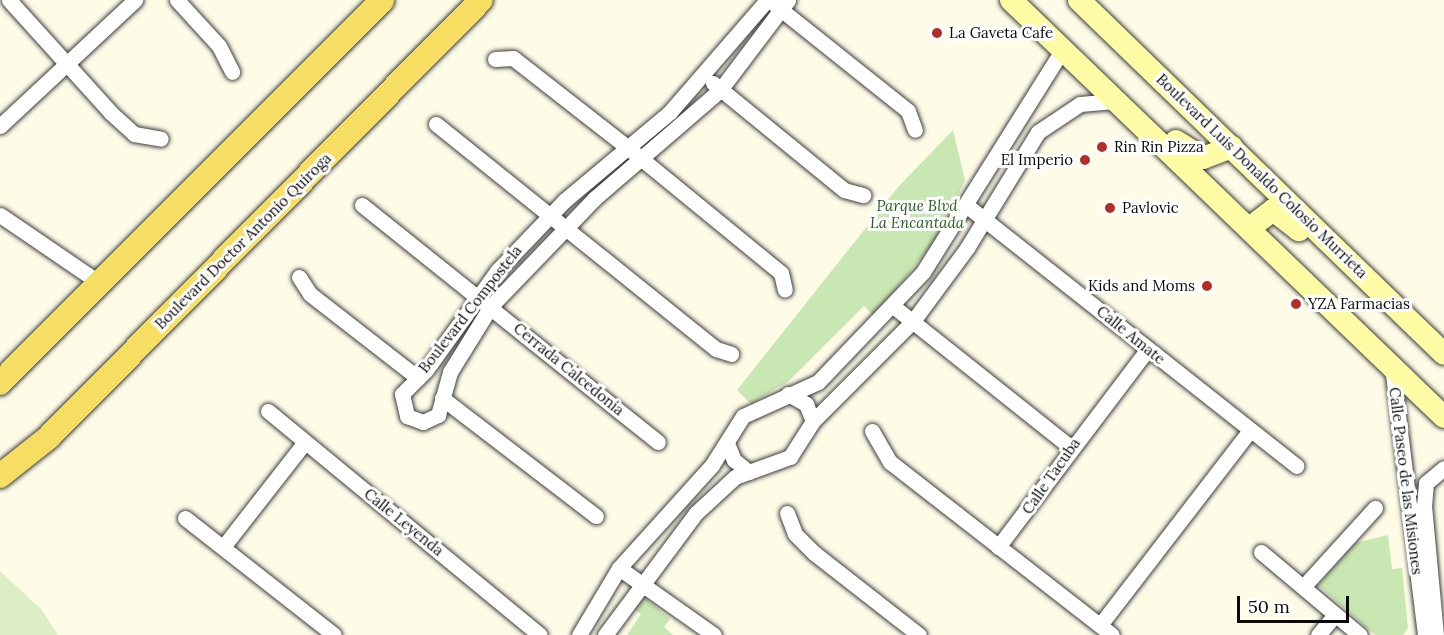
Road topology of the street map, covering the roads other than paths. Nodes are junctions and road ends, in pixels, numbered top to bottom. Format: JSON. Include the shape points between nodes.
{"nodes":[{"id":1,"x":9,"y":0,"type":"edge"},
{"id":2,"x":135,"y":0,"type":"edge"},
{"id":3,"x":177,"y":0,"type":"edge"},
{"id":4,"x":382,"y":0,"type":"edge"},
{"id":5,"x":481,"y":0,"type":"edge"},
{"id":6,"x":768,"y":0,"type":"edge"},
{"id":7,"x":1011,"y":0,"type":"edge"},
{"id":8,"x":1079,"y":0,"type":"edge"},
{"id":9,"x":784,"y":5,"type":"edge"},
{"id":10,"x":1063,"y":49,"type":"junction"},
{"id":11,"x":495,"y":58,"type":"dead end"},
{"id":12,"x":65,"y":65,"type":"junction"},
{"id":13,"x":232,"y":72,"type":"dead end"},
{"id":14,"x":705,"y":75,"type":"junction"},
{"id":15,"x":720,"y":90,"type":"junction"},
{"id":16,"x":1118,"y":101,"type":"junction"},
{"id":17,"x":1137,"y":118,"type":"junction"},
{"id":18,"x":436,"y":124,"type":"dead end"},
{"id":19,"x":0,"y":126,"type":"edge"},
{"id":20,"x":915,"y":130,"type":"dead end"},
{"id":21,"x":161,"y":139,"type":"dead end"},
{"id":22,"x":627,"y":147,"type":"junction"},
{"id":23,"x":1232,"y":147,"type":"junction"},
{"id":24,"x":642,"y":160,"type":"junction"},
{"id":25,"x":863,"y":195,"type":"dead end"},
{"id":26,"x":362,"y":205,"type":"dead end"},
{"id":27,"x":966,"y":205,"type":"junction"},
{"id":28,"x":0,"y":215,"type":"edge"},
{"id":29,"x":547,"y":217,"type":"junction"},
{"id":30,"x":985,"y":219,"type":"junction"},
{"id":31,"x":1252,"y":226,"type":"junction"},
{"id":32,"x":565,"y":229,"type":"junction"},
{"id":33,"x":299,"y":277,"type":"dead end"},
{"id":34,"x":101,"y":284,"type":"junction"},
{"id":35,"x":785,"y":290,"type":"dead end"},
{"id":36,"x":484,"y":302,"type":"junction"},
{"id":37,"x":893,"y":306,"type":"junction"},
{"id":38,"x":913,"y":321,"type":"junction"},
{"id":39,"x":1414,"y":324,"type":"junction"},
{"id":40,"x":1148,"y":349,"type":"junction"},
{"id":41,"x":731,"y":354,"type":"dead end"},
{"id":42,"x":1444,"y":354,"type":"edge"},
{"id":43,"x":1391,"y":363,"type":"junction"},
{"id":44,"x":418,"y":378,"type":"junction"},
{"id":45,"x":0,"y":383,"type":"edge"},
{"id":46,"x":788,"y":394,"type":"junction"},
{"id":47,"x":442,"y":398,"type":"junction"},
{"id":48,"x":268,"y":411,"type":"dead end"},
{"id":49,"x":1444,"y":417,"type":"edge"},
{"id":50,"x":813,"y":421,"type":"junction"},
{"id":51,"x":1250,"y":430,"type":"junction"},
{"id":52,"x":872,"y":431,"type":"dead end"},
{"id":53,"x":305,"y":442,"type":"junction"},
{"id":54,"x":658,"y":442,"type":"dead end"},
{"id":55,"x":727,"y":443,"type":"junction"},
{"id":56,"x":1070,"y":446,"type":"junction"},
{"id":57,"x":1296,"y":466,"type":"dead end"},
{"id":58,"x":1444,"y":468,"type":"edge"},
{"id":59,"x":749,"y":472,"type":"junction"},
{"id":60,"x":0,"y":476,"type":"edge"},
{"id":61,"x":1375,"y":508,"type":"dead end"},
{"id":62,"x":787,"y":513,"type":"dead end"},
{"id":63,"x":597,"y":516,"type":"dead end"},
{"id":64,"x":185,"y":518,"type":"dead end"},
{"id":65,"x":223,"y":547,"type":"junction"},
{"id":66,"x":998,"y":547,"type":"junction"},
{"id":67,"x":1260,"y":552,"type":"dead end"},
{"id":68,"x":619,"y":568,"type":"junction"},
{"id":69,"x":640,"y":581,"type":"junction"},
{"id":70,"x":1303,"y":587,"type":"junction"},
{"id":71,"x":1335,"y":615,"type":"junction"},
{"id":72,"x":1106,"y":630,"type":"edge"},
{"id":73,"x":910,"y":632,"type":"edge"},
{"id":74,"x":334,"y":635,"type":"edge"},
{"id":75,"x":540,"y":635,"type":"edge"},
{"id":76,"x":579,"y":635,"type":"edge"},
{"id":77,"x":605,"y":635,"type":"edge"},
{"id":78,"x":714,"y":635,"type":"edge"},
{"id":79,"x":1318,"y":635,"type":"edge"},
{"id":80,"x":1360,"y":635,"type":"edge"},
{"id":81,"x":1425,"y":635,"type":"edge"},
{"id":82,"x":1436,"y":635,"type":"edge"}],
"edges":[{"from":1,"to":12,"type":"street"},
{"from":2,"to":12,"type":"street"},
{"from":3,"to":13,"type":"street","via":[[219,46]]},
{"from":4,"to":34,"type":"main road"},
{"from":5,"to":60,"type":"main road","name":"Boulevard Doctor Antonio Quiroga","via":[[49,437]]},
{"from":6,"to":9,"type":"street"},
{"from":6,"to":14,"type":"street","name":"Boulevard Compostela"},
{"from":7,"to":10,"type":"main road"},
{"from":8,"to":23,"type":"main road","name":"Boulevard Luis Donaldo Colosio Murrieta"},
{"from":9,"to":15,"type":"street","name":"Boulevard Compostela"},
{"from":9,"to":20,"type":"street","via":[[908,111]]},
{"from":10,"to":16,"type":"main road"},
{"from":10,"to":27,"type":"street"},
{"from":11,"to":22,"type":"street","via":[[513,58]]},
{"from":12,"to":19,"type":"street"},
{"from":12,"to":21,"type":"street","via":[[135,134]]},
{"from":14,"to":15,"type":"street"},
{"from":14,"to":22,"type":"street","name":"Boulevard Compostela"},
{"from":15,"to":24,"type":"street","name":"Boulevard Compostela"},
{"from":15,"to":25,"type":"street","via":[[844,190]]},
{"from":16,"to":17,"type":"main road"},
{"from":16,"to":30,"type":"street","via":[[1080,104],[1049,121]]},
{"from":17,"to":23,"type":"main road","via":[[1154,123],[1203,158]]},
{"from":17,"to":31,"type":"main road"},
{"from":18,"to":29,"type":"street"},
{"from":22,"to":24,"type":"street"},
{"from":22,"to":29,"type":"street","name":"Boulevard Compostela"},
{"from":23,"to":39,"type":"main road","name":"Boulevard Luis Donaldo Colosio Murrieta"},
{"from":24,"to":32,"type":"street","name":"Boulevard Compostela"},
{"from":24,"to":35,"type":"street","via":[[781,273]]},
{"from":26,"to":36,"type":"street","name":"Cerrada Calcedonia"},
{"from":27,"to":30,"type":"street","name":"Calle Amate"},
{"from":27,"to":37,"type":"street","via":[[923,272]]},
{"from":28,"to":34,"type":"street"},
{"from":29,"to":32,"type":"street"},
{"from":29,"to":36,"type":"street","name":"Boulevard Compostela"},
{"from":30,"to":38,"type":"street"},
{"from":30,"to":40,"type":"street","name":"Calle Amate"},
{"from":31,"to":39,"type":"main road","via":[[1267,211],[1280,212],[1353,282]]},
{"from":31,"to":43,"type":"main road"},
{"from":32,"to":36,"type":"street","name":"Boulevard Compostela"},
{"from":32,"to":41,"type":"street","via":[[716,349]]},
{"from":33,"to":44,"type":"street","via":[[310,294]]},
{"from":34,"to":45,"type":"main road"},
{"from":36,"to":44,"type":"street","name":"Boulevard Compostela"},
{"from":36,"to":47,"type":"street","name":"Boulevard Compostela","via":[[450,372]]},
{"from":36,"to":54,"type":"street","name":"Cerrada Calcedonia"},
{"from":37,"to":38,"type":"street"},
{"from":37,"to":46,"type":"street","via":[[818,381]]},
{"from":38,"to":50,"type":"street"},
{"from":38,"to":56,"type":"street"},
{"from":39,"to":42,"type":"main road","name":"Boulevard Luis Donaldo Colosio Murrieta"},
{"from":40,"to":51,"type":"street","name":"Calle Amate"},
{"from":40,"to":56,"type":"street","name":"Calle Tacuba","via":[[1097,420]]},
{"from":43,"to":49,"type":"main road"},
{"from":43,"to":81,"type":"street","name":"Calle Paseo de las Misiones"},
{"from":44,"to":47,"type":"street","name":"Boulevard Compostela","via":[[402,394],[407,416],[431,420],[441,410]]},
{"from":46,"to":50,"type":"street","via":[[802,399]]},
{"from":46,"to":55,"type":"street","via":[[743,416]]},
{"from":47,"to":63,"type":"street"},
{"from":48,"to":53,"type":"street","name":"Calle Leyenda"},
{"from":50,"to":59,"type":"street","via":[[790,457]]},
{"from":51,"to":57,"type":"street","name":"Calle Amate"},
{"from":51,"to":72,"type":"street"},
{"from":52,"to":66,"type":"street","via":[[890,462]]},
{"from":53,"to":65,"type":"street"},
{"from":53,"to":75,"type":"street","name":"Calle Leyenda"},
{"from":55,"to":59,"type":"street","via":[[734,460]]},
{"from":55,"to":68,"type":"street"},
{"from":56,"to":66,"type":"street","name":"Calle Tacuba","via":[[1046,489]]},
{"from":58,"to":82,"type":"street","name":"Calle Paseo de las Misiones","via":[[1425,489]]},
{"from":59,"to":69,"type":"street","via":[[735,477],[696,513]]},
{"from":61,"to":70,"type":"street"},
{"from":62,"to":73,"type":"street","via":[[795,534],[809,548]]},
{"from":64,"to":65,"type":"street"},
{"from":65,"to":74,"type":"street"},
{"from":66,"to":72,"type":"street"},
{"from":67,"to":70,"type":"street"},
{"from":68,"to":69,"type":"street"},
{"from":68,"to":76,"type":"street"},
{"from":69,"to":77,"type":"street"},
{"from":69,"to":78,"type":"street"},
{"from":70,"to":71,"type":"street"},
{"from":71,"to":79,"type":"street"},
{"from":71,"to":80,"type":"street"}]}
